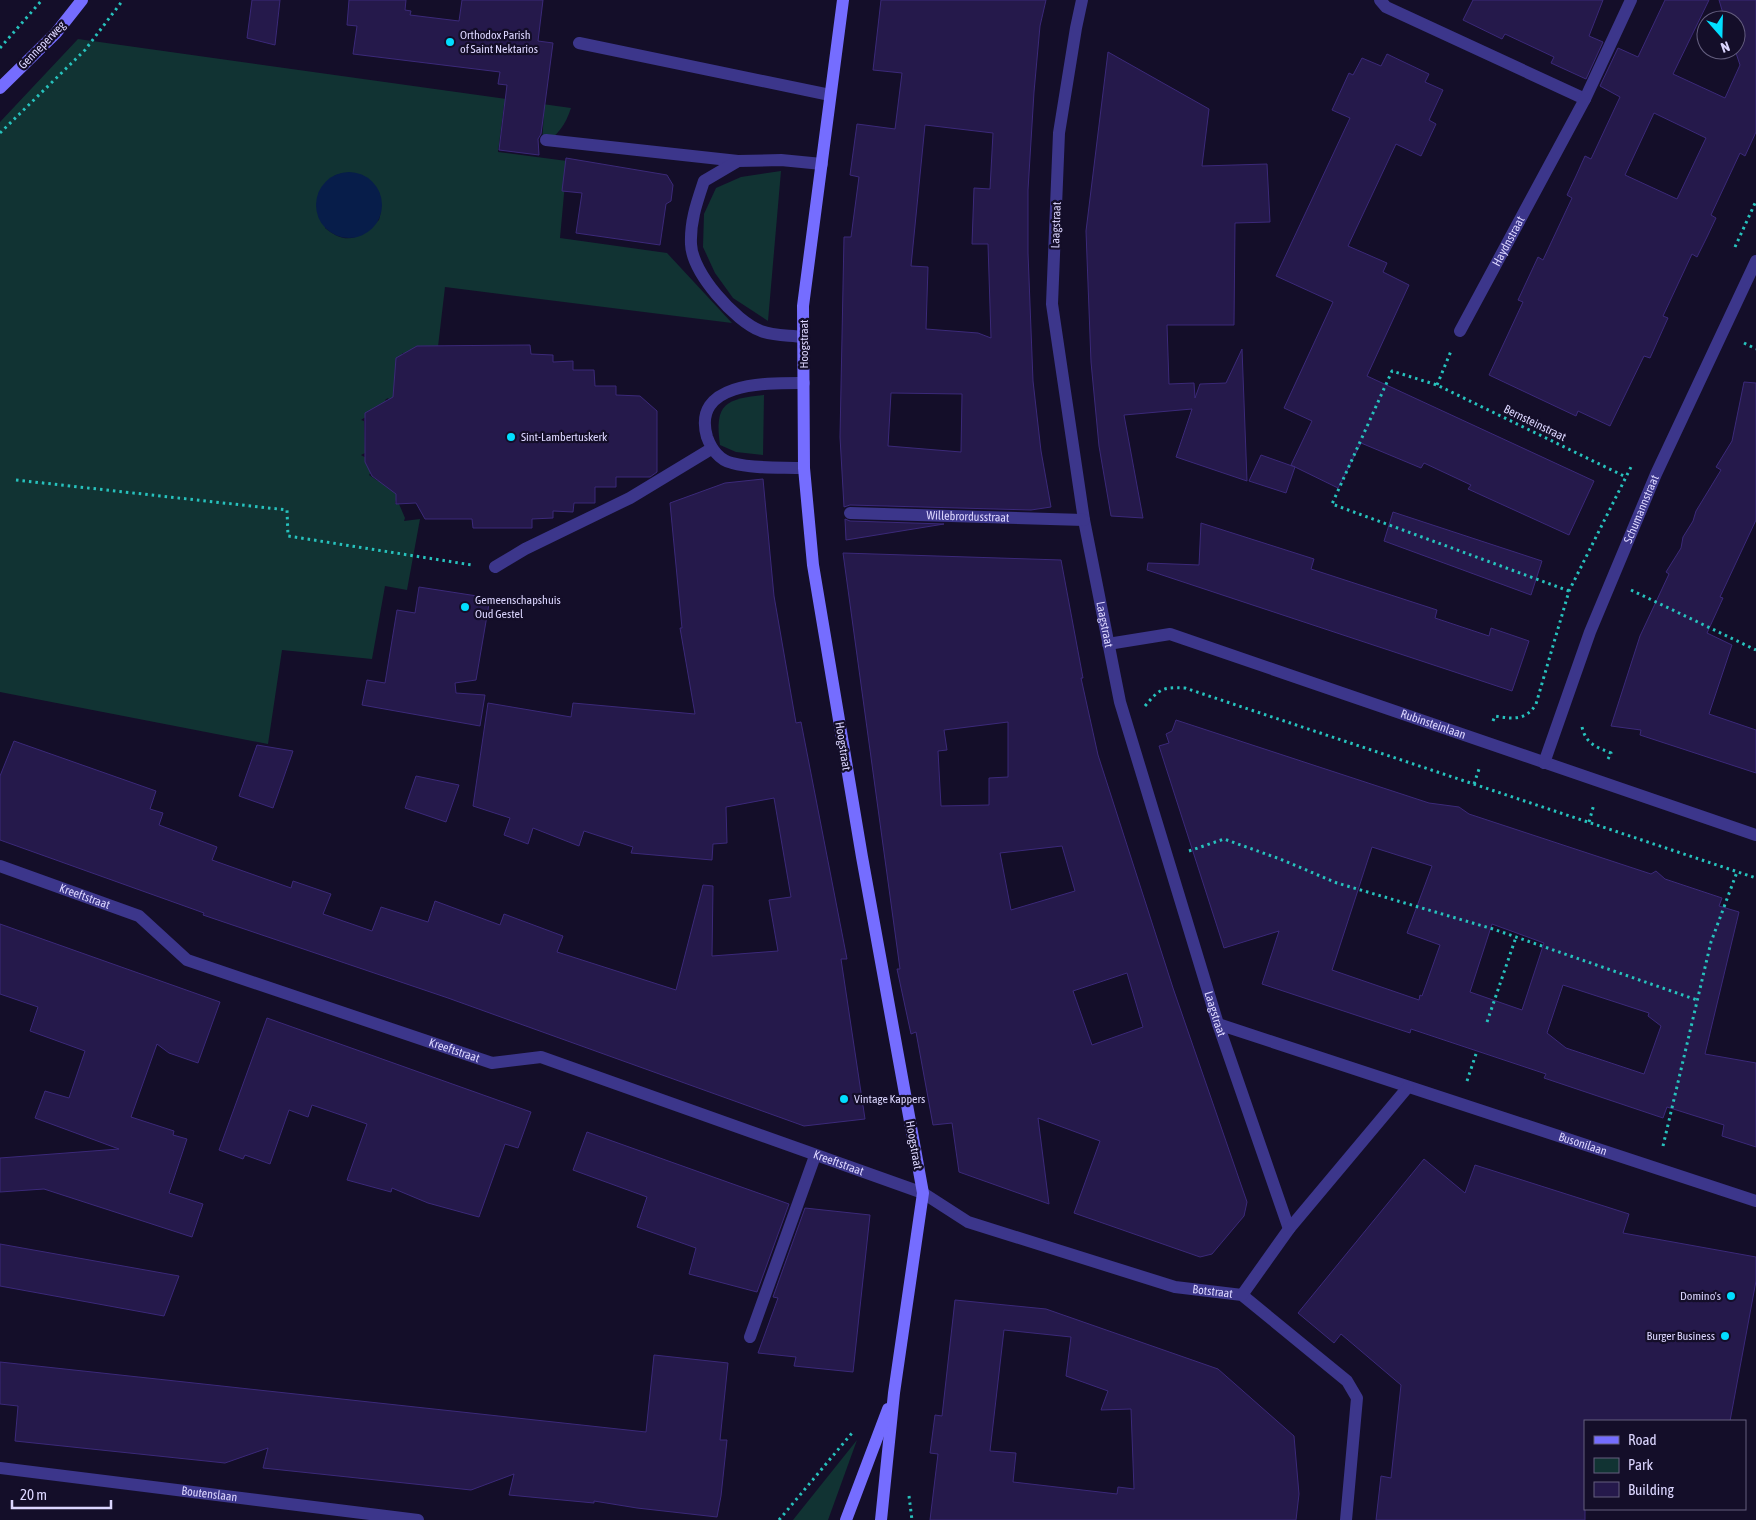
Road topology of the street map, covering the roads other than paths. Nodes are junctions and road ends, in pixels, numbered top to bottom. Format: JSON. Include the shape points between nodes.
{"nodes":[{"id":1,"x":82,"y":0,"type":"edge"},
{"id":2,"x":843,"y":0,"type":"edge"},
{"id":3,"x":1082,"y":0,"type":"edge"},
{"id":4,"x":1380,"y":0,"type":"edge"},
{"id":5,"x":1632,"y":0,"type":"edge"},
{"id":6,"x":578,"y":43,"type":"dead end"},
{"id":7,"x":0,"y":88,"type":"edge"},
{"id":8,"x":830,"y":95,"type":"junction"},
{"id":9,"x":1585,"y":99,"type":"junction"},
{"id":10,"x":546,"y":140,"type":"dead end"},
{"id":11,"x":738,"y":161,"type":"junction"},
{"id":12,"x":822,"y":164,"type":"junction"},
{"id":13,"x":1756,"y":261,"type":"edge"},
{"id":14,"x":1460,"y":331,"type":"road end"},
{"id":15,"x":803,"y":337,"type":"junction"},
{"id":16,"x":804,"y":383,"type":"junction"},
{"id":17,"x":711,"y":449,"type":"junction"},
{"id":18,"x":804,"y":468,"type":"junction"},
{"id":19,"x":850,"y":513,"type":"dead end"},
{"id":20,"x":1084,"y":520,"type":"junction"},
{"id":21,"x":495,"y":567,"type":"road end"},
{"id":22,"x":1108,"y":644,"type":"junction"},
{"id":23,"x":1544,"y":763,"type":"junction"},
{"id":24,"x":1756,"y":835,"type":"edge"},
{"id":25,"x":0,"y":866,"type":"edge"},
{"id":26,"x":1218,"y":1024,"type":"junction"},
{"id":27,"x":1408,"y":1087,"type":"junction"},
{"id":28,"x":815,"y":1156,"type":"junction"},
{"id":29,"x":923,"y":1193,"type":"junction"},
{"id":30,"x":1756,"y":1201,"type":"edge"},
{"id":31,"x":1289,"y":1229,"type":"junction"},
{"id":32,"x":1242,"y":1295,"type":"junction"},
{"id":33,"x":750,"y":1337,"type":"dead end"},
{"id":34,"x":894,"y":1393,"type":"junction"},
{"id":35,"x":0,"y":1468,"type":"edge"},
{"id":36,"x":418,"y":1520,"type":"edge"},
{"id":37,"x":846,"y":1520,"type":"edge"},
{"id":38,"x":881,"y":1520,"type":"edge"},
{"id":39,"x":1346,"y":1520,"type":"edge"}],
"edges":[{"from":1,"to":7,"type":"street","name":"Genneperweg","via":[[56,33]]},
{"from":2,"to":8,"type":"street","name":"Hoogstraat"},
{"from":3,"to":20,"type":"street","name":"Laagstraat","via":[[1059,133],[1052,304]]},
{"from":4,"to":9,"type":"street","via":[[1386,7]]},
{"from":5,"to":9,"type":"street","name":"Haydnstraat"},
{"from":6,"to":8,"type":"street"},
{"from":8,"to":12,"type":"street","name":"Hoogstraat"},
{"from":9,"to":14,"type":"street","name":"Haydnstraat"},
{"from":10,"to":11,"type":"street"},
{"from":11,"to":12,"type":"street","via":[[781,160]]},
{"from":11,"to":15,"type":"street","via":[[704,181],[692,215],[691,246],[701,275],[725,305],[761,331]]},
{"from":12,"to":15,"type":"street","name":"Hoogstraat","via":[[803,306]]},
{"from":13,"to":23,"type":"street","name":"Schumannstraat","via":[[1656,474],[1590,632]]},
{"from":15,"to":16,"type":"street","name":"Hoogstraat"},
{"from":16,"to":17,"type":"street","via":[[760,383],[733,389],[711,403],[703,424]]},
{"from":16,"to":18,"type":"street","name":"Hoogstraat"},
{"from":17,"to":18,"type":"street","via":[[730,463]]},
{"from":17,"to":21,"type":"street","via":[[630,498]]},
{"from":18,"to":29,"type":"street","name":"Hoogstraat","via":[[813,565]]},
{"from":19,"to":20,"type":"street","name":"Willebrordusstraat"},
{"from":20,"to":22,"type":"street","name":"Laagstraat"},
{"from":22,"to":23,"type":"street","name":"Rubinsteinlaan","via":[[1170,634]]},
{"from":22,"to":26,"type":"street","name":"Laagstraat","via":[[1120,702]]},
{"from":23,"to":24,"type":"street","name":"Rubinsteinlaan"},
{"from":25,"to":28,"type":"street","name":"Kreeftstraat","via":[[139,916],[187,960],[492,1062],[541,1057]]},
{"from":26,"to":27,"type":"street","name":"Busonilaan"},
{"from":26,"to":31,"type":"street","name":"Laagstraat"},
{"from":27,"to":30,"type":"street","name":"Busonilaan"},
{"from":27,"to":31,"type":"street"},
{"from":28,"to":29,"type":"street","name":"Kreeftstraat"},
{"from":28,"to":33,"type":"street"},
{"from":29,"to":32,"type":"street","name":"Botstraat","via":[[968,1222],[1176,1287]]},
{"from":29,"to":34,"type":"street","name":"Hoogstraat"},
{"from":31,"to":32,"type":"street"},
{"from":32,"to":39,"type":"street","name":"Botstraat","via":[[1347,1381],[1357,1398]]},
{"from":34,"to":37,"type":"street","name":"Hoogstraat"},
{"from":34,"to":38,"type":"street","name":"Hoogstraat"},
{"from":35,"to":36,"type":"street","name":"Boutenslaan"}]}
